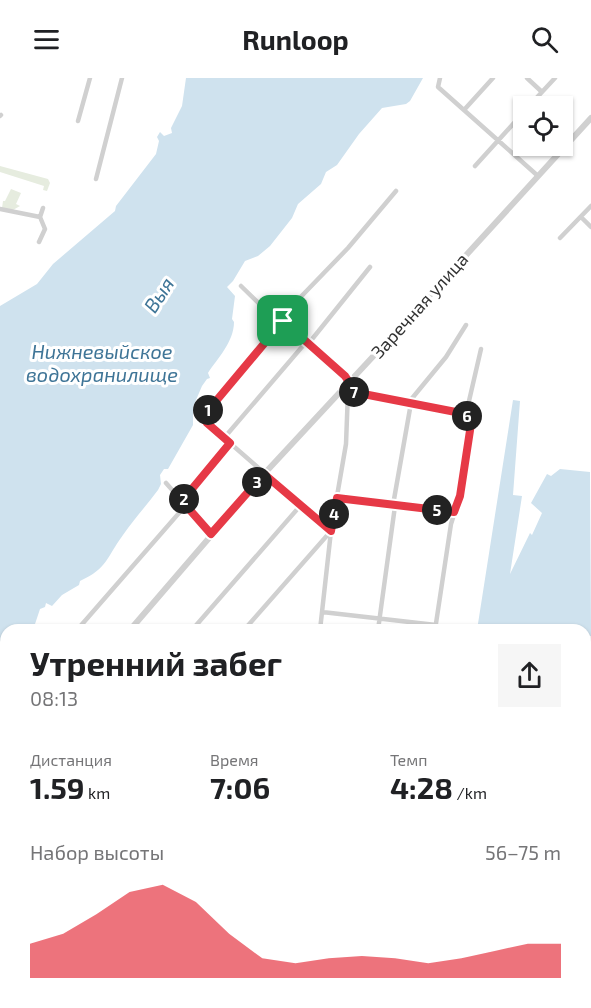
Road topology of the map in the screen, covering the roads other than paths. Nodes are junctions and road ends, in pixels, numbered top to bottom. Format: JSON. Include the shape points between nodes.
{"nodes":[{"id":1,"x":90,"y":78,"type":"edge"},
{"id":2,"x":122,"y":78,"type":"edge"},
{"id":3,"x":440,"y":78,"type":"edge"},
{"id":4,"x":493,"y":78,"type":"edge"},
{"id":5,"x":527,"y":78,"type":"edge"},
{"id":6,"x":555,"y":78,"type":"edge"},
{"id":7,"x":542,"y":92,"type":"junction"},
{"id":8,"x":538,"y":96,"type":"edge"},
{"id":9,"x":464,"y":110,"type":"junction"},
{"id":10,"x":591,"y":118,"type":"edge"},
{"id":11,"x":78,"y":121,"type":"dead end"},
{"id":12,"x":513,"y":124,"type":"edge"},
{"id":13,"x":498,"y":141,"type":"junction"},
{"id":14,"x":475,"y":166,"type":"dead end"},
{"id":15,"x":538,"y":176,"type":"junction"},
{"id":16,"x":96,"y":179,"type":"dead end"},
{"id":17,"x":396,"y":191,"type":"dead end"},
{"id":18,"x":591,"y":206,"type":"edge"},
{"id":19,"x":44,"y":208,"type":"dead end"},
{"id":20,"x":0,"y":209,"type":"edge"},
{"id":21,"x":40,"y":217,"type":"junction"},
{"id":22,"x":581,"y":217,"type":"junction"},
{"id":23,"x":591,"y":226,"type":"edge"},
{"id":24,"x":560,"y":238,"type":"dead end"},
{"id":25,"x":39,"y":242,"type":"dead end"},
{"id":26,"x":370,"y":267,"type":"dead end"},
{"id":27,"x":241,"y":286,"type":"dead end"},
{"id":28,"x":281,"y":322,"type":"junction"},
{"id":29,"x":466,"y":325,"type":"dead end"},
{"id":30,"x":308,"y":342,"type":"junction"},
{"id":31,"x":481,"y":349,"type":"dead end"},
{"id":32,"x":349,"y":382,"type":"junction"},
{"id":33,"x":346,"y":390,"type":"junction"},
{"id":34,"x":410,"y":402,"type":"junction"},
{"id":35,"x":466,"y":414,"type":"junction"},
{"id":36,"x":224,"y":438,"type":"junction"},
{"id":37,"x":230,"y":443,"type":"junction"},
{"id":38,"x":264,"y":474,"type":"junction"},
{"id":39,"x":166,"y":483,"type":"dead end"},
{"id":40,"x":337,"y":498,"type":"junction"},
{"id":41,"x":184,"y":503,"type":"junction"},
{"id":42,"x":300,"y":506,"type":"junction"},
{"id":43,"x":394,"y":506,"type":"junction"},
{"id":44,"x":454,"y":512,"type":"junction"},
{"id":45,"x":331,"y":531,"type":"junction"},
{"id":46,"x":211,"y":534,"type":"junction"},
{"id":47,"x":322,"y":612,"type":"junction"},
{"id":48,"x":379,"y":619,"type":"junction"},
{"id":49,"x":82,"y":624,"type":"edge"},
{"id":50,"x":135,"y":624,"type":"edge"},
{"id":51,"x":197,"y":624,"type":"edge"},
{"id":52,"x":249,"y":624,"type":"edge"},
{"id":53,"x":321,"y":624,"type":"edge"},
{"id":54,"x":379,"y":624,"type":"edge"},
{"id":55,"x":410,"y":624,"type":"edge"},
{"id":56,"x":436,"y":624,"type":"edge"}],
"edges":[{"from":1,"to":11,"type":"street"},
{"from":2,"to":16,"type":"street"},
{"from":3,"to":9,"type":"street","via":[[438,87]]},
{"from":4,"to":9,"type":"street"},
{"from":5,"to":7,"type":"street"},
{"from":6,"to":7,"type":"street"},
{"from":7,"to":8,"type":"street"},
{"from":9,"to":13,"type":"street"},
{"from":10,"to":15,"type":"street","name":"Заречная улица"},
{"from":12,"to":13,"type":"street"},
{"from":13,"to":14,"type":"street"},
{"from":13,"to":15,"type":"street"},
{"from":15,"to":32,"type":"street","name":"Заречная улица"},
{"from":17,"to":28,"type":"street"},
{"from":18,"to":22,"type":"street"},
{"from":19,"to":21,"type":"street"},
{"from":20,"to":21,"type":"street"},
{"from":21,"to":25,"type":"street","via":[[45,229]]},
{"from":22,"to":23,"type":"street"},
{"from":22,"to":24,"type":"street"},
{"from":26,"to":30,"type":"street"},
{"from":27,"to":28,"type":"street"},
{"from":28,"to":30,"type":"street"},
{"from":28,"to":36,"type":"street","via":[[209,408],[207,423]]},
{"from":29,"to":34,"type":"street"},
{"from":30,"to":32,"type":"street"},
{"from":30,"to":36,"type":"street"},
{"from":31,"to":35,"type":"street"},
{"from":32,"to":33,"type":"street","name":"Заречная улица"},
{"from":33,"to":34,"type":"street"},
{"from":33,"to":38,"type":"street","name":"Заречная улица"},
{"from":33,"to":40,"type":"street","via":[[346,444]]},
{"from":34,"to":35,"type":"street"},
{"from":34,"to":43,"type":"street"},
{"from":35,"to":44,"type":"street","via":[[471,424]]},
{"from":36,"to":37,"type":"street"},
{"from":37,"to":38,"type":"street"},
{"from":37,"to":41,"type":"street"},
{"from":38,"to":42,"type":"street"},
{"from":38,"to":46,"type":"street","name":"Заречная улица"},
{"from":39,"to":41,"type":"street"},
{"from":40,"to":43,"type":"street"},
{"from":40,"to":45,"type":"street"},
{"from":41,"to":46,"type":"street"},
{"from":41,"to":49,"type":"street"},
{"from":42,"to":45,"type":"street"},
{"from":42,"to":51,"type":"street"},
{"from":43,"to":44,"type":"street"},
{"from":43,"to":48,"type":"street"},
{"from":44,"to":56,"type":"street"},
{"from":45,"to":47,"type":"street"},
{"from":45,"to":52,"type":"street"},
{"from":46,"to":50,"type":"street","name":"Заречная улица"},
{"from":47,"to":48,"type":"street"},
{"from":47,"to":53,"type":"street"},
{"from":48,"to":54,"type":"street"},
{"from":48,"to":55,"type":"street"}]}
